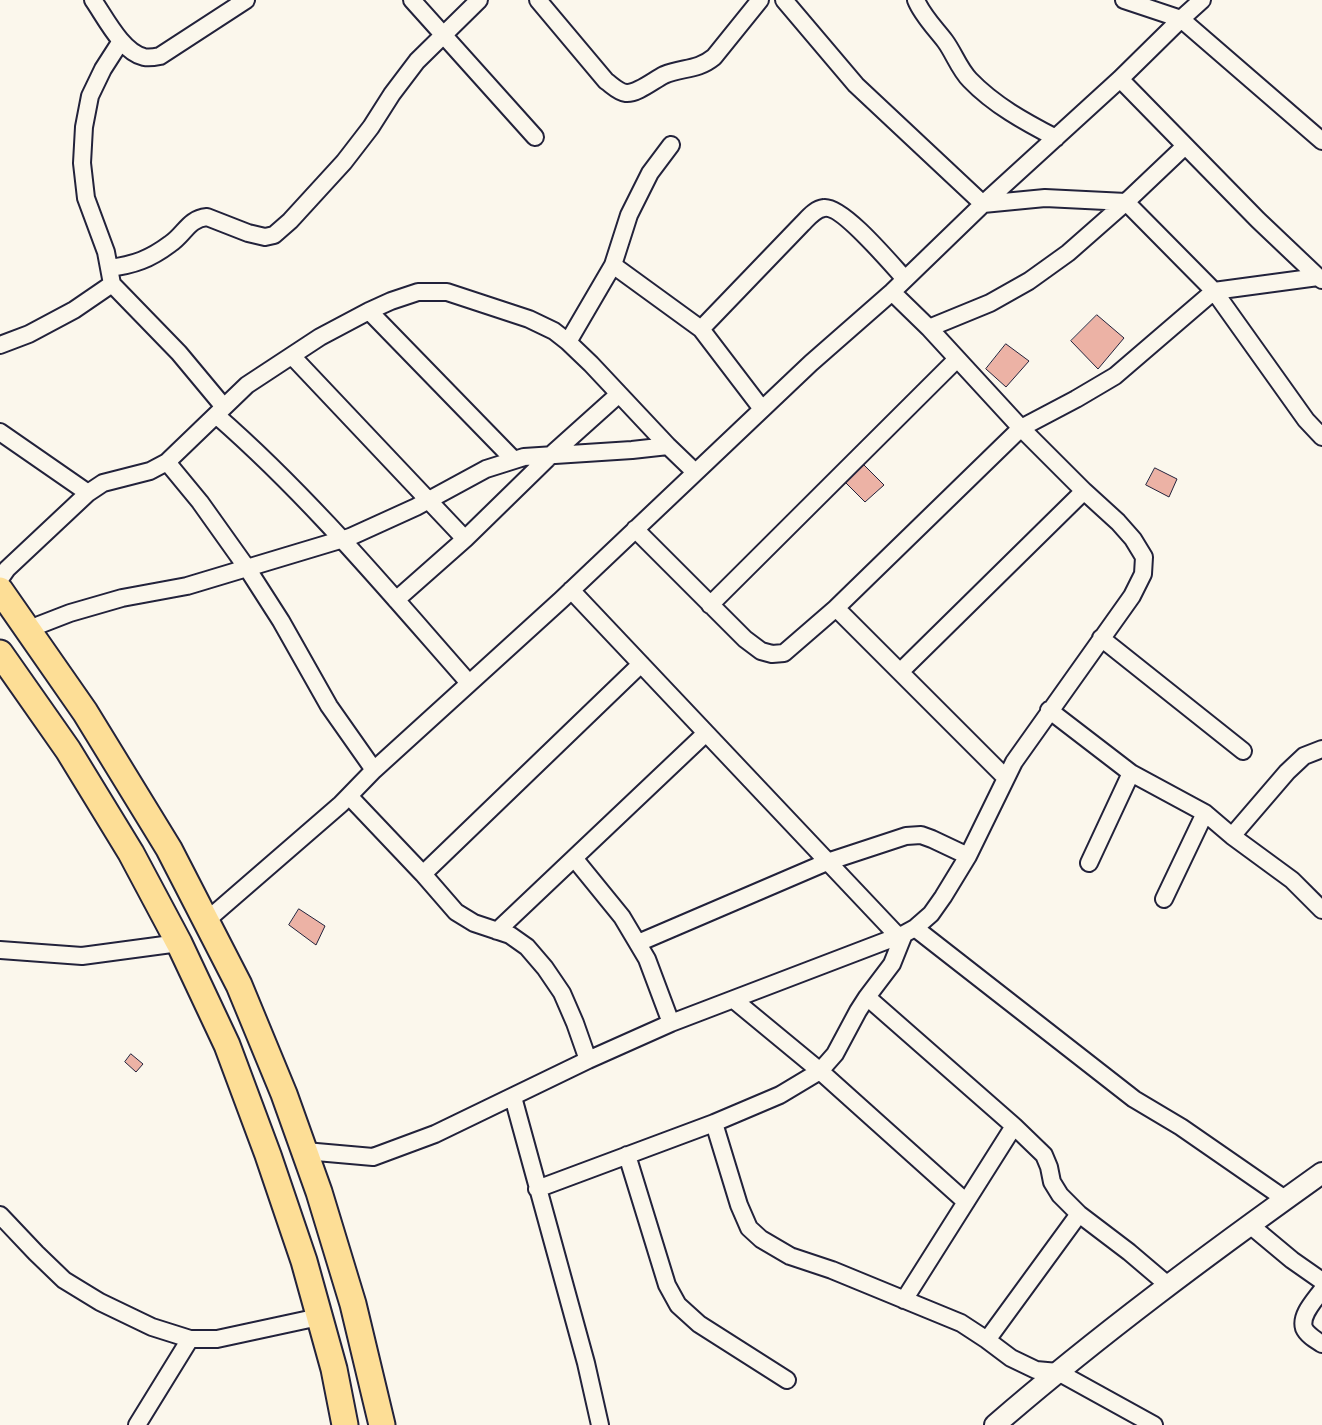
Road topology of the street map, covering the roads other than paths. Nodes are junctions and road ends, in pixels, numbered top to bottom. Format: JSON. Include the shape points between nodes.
{"nodes":[{"id":1,"x":94,"y":0,"type":"edge"},
{"id":2,"x":246,"y":0,"type":"edge"},
{"id":3,"x":412,"y":0,"type":"edge"},
{"id":4,"x":479,"y":0,"type":"edge"},
{"id":5,"x":538,"y":0,"type":"edge"},
{"id":6,"x":760,"y":0,"type":"edge"},
{"id":7,"x":784,"y":0,"type":"edge"},
{"id":8,"x":916,"y":0,"type":"edge"},
{"id":9,"x":1124,"y":0,"type":"edge"},
{"id":10,"x":1202,"y":0,"type":"edge"},
{"id":11,"x":1181,"y":19,"type":"junction"},
{"id":12,"x":443,"y":35,"type":"junction"},
{"id":13,"x":121,"y":41,"type":"junction"},
{"id":14,"x":1120,"y":79,"type":"junction"},
{"id":15,"x":534,"y":137,"type":"dead end"},
{"id":16,"x":1056,"y":138,"type":"junction"},
{"id":17,"x":1322,"y":141,"type":"edge"},
{"id":18,"x":671,"y":145,"type":"dead end"},
{"id":19,"x":1185,"y":146,"type":"junction"},
{"id":20,"x":1126,"y":202,"type":"junction"},
{"id":21,"x":983,"y":204,"type":"junction"},
{"id":22,"x":613,"y":265,"type":"junction"},
{"id":23,"x":109,"y":268,"type":"junction"},
{"id":24,"x":904,"y":279,"type":"junction"},
{"id":25,"x":1320,"y":279,"type":"edge"},
{"id":26,"x":112,"y":284,"type":"junction"},
{"id":27,"x":1214,"y":291,"type":"junction"},
{"id":28,"x":892,"y":292,"type":"junction"},
{"id":29,"x":369,"y":311,"type":"junction"},
{"id":30,"x":929,"y":328,"type":"junction"},
{"id":31,"x":701,"y":329,"type":"junction"},
{"id":32,"x":568,"y":342,"type":"junction"},
{"id":33,"x":0,"y":345,"type":"edge"},
{"id":34,"x":292,"y":356,"type":"junction"},
{"id":35,"x":957,"y":359,"type":"junction"},
{"id":36,"x":619,"y":394,"type":"junction"},
{"id":37,"x":762,"y":409,"type":"junction"},
{"id":38,"x":220,"y":411,"type":"junction"},
{"id":39,"x":1021,"y":428,"type":"junction"},
{"id":40,"x":0,"y":432,"type":"edge"},
{"id":41,"x":1322,"y":437,"type":"edge"},
{"id":42,"x":668,"y":446,"type":"junction"},
{"id":43,"x":551,"y":455,"type":"junction"},
{"id":44,"x":514,"y":460,"type":"junction"},
{"id":45,"x":167,"y":462,"type":"junction"},
{"id":46,"x":695,"y":472,"type":"junction"},
{"id":47,"x":1084,"y":491,"type":"junction"},
{"id":48,"x":88,"y":492,"type":"junction"},
{"id":49,"x":428,"y":501,"type":"junction"},
{"id":50,"x":635,"y":529,"type":"junction"},
{"id":51,"x":342,"y":539,"type":"junction"},
{"id":52,"x":465,"y":539,"type":"junction"},
{"id":53,"x":247,"y":568,"type":"junction"},
{"id":54,"x":0,"y":579,"type":"edge"},
{"id":55,"x":0,"y":590,"type":"edge"},
{"id":56,"x":571,"y":590,"type":"junction"},
{"id":57,"x":396,"y":600,"type":"junction"},
{"id":58,"x":710,"y":605,"type":"junction"},
{"id":59,"x":836,"y":608,"type":"junction"},
{"id":60,"x":31,"y":634,"type":"junction"},
{"id":61,"x":1102,"y":638,"type":"junction"},
{"id":62,"x":0,"y":652,"type":"edge"},
{"id":63,"x":641,"y":664,"type":"junction"},
{"id":64,"x":900,"y":672,"type":"junction"},
{"id":65,"x":469,"y":683,"type":"junction"},
{"id":66,"x":1049,"y":710,"type":"junction"},
{"id":67,"x":706,"y":732,"type":"junction"},
{"id":68,"x":1322,"y":749,"type":"edge"},
{"id":69,"x":1243,"y":751,"type":"dead end"},
{"id":70,"x":374,"y":770,"type":"junction"},
{"id":71,"x":1132,"y":773,"type":"junction"},
{"id":72,"x":1006,"y":778,"type":"junction"},
{"id":73,"x":350,"y":796,"type":"junction"},
{"id":74,"x":1205,"y":813,"type":"junction"},
{"id":75,"x":1232,"y":836,"type":"junction"},
{"id":76,"x":968,"y":856,"type":"junction"},
{"id":77,"x":574,"y":858,"type":"junction"},
{"id":78,"x":827,"y":862,"type":"junction"},
{"id":79,"x":1089,"y":863,"type":"dead end"},
{"id":80,"x":424,"y":874,"type":"junction"},
{"id":81,"x":1164,"y":899,"type":"dead end"},
{"id":82,"x":1322,"y":910,"type":"edge"},
{"id":83,"x":206,"y":921,"type":"junction"},
{"id":84,"x":496,"y":931,"type":"junction"},
{"id":85,"x":905,"y":933,"type":"junction"},
{"id":86,"x":179,"y":943,"type":"junction"},
{"id":87,"x":638,"y":943,"type":"junction"},
{"id":88,"x":0,"y":950,"type":"edge"},
{"id":89,"x":867,"y":996,"type":"junction"},
{"id":90,"x":734,"y":1000,"type":"junction"},
{"id":91,"x":671,"y":1023,"type":"junction"},
{"id":92,"x":588,"y":1060,"type":"junction"},
{"id":93,"x":820,"y":1070,"type":"junction"},
{"id":94,"x":513,"y":1097,"type":"junction"},
{"id":95,"x":714,"y":1123,"type":"junction"},
{"id":96,"x":1014,"y":1126,"type":"junction"},
{"id":97,"x":305,"y":1151,"type":"junction"},
{"id":98,"x":627,"y":1155,"type":"junction"},
{"id":99,"x":1322,"y":1173,"type":"edge"},
{"id":100,"x":538,"y":1188,"type":"junction"},
{"id":101,"x":1285,"y":1199,"type":"junction"},
{"id":102,"x":966,"y":1202,"type":"junction"},
{"id":103,"x":1079,"y":1214,"type":"junction"},
{"id":104,"x":0,"y":1215,"type":"edge"},
{"id":105,"x":1250,"y":1225,"type":"junction"},
{"id":106,"x":1322,"y":1281,"type":"edge"},
{"id":107,"x":1169,"y":1286,"type":"junction"},
{"id":108,"x":1322,"y":1290,"type":"edge"},
{"id":109,"x":904,"y":1300,"type":"junction"},
{"id":110,"x":319,"y":1317,"type":"junction"},
{"id":111,"x":190,"y":1340,"type":"junction"},
{"id":112,"x":987,"y":1340,"type":"junction"},
{"id":113,"x":1322,"y":1344,"type":"edge"},
{"id":114,"x":1058,"y":1372,"type":"junction"},
{"id":115,"x":787,"y":1380,"type":"dead end"},
{"id":116,"x":137,"y":1425,"type":"edge"},
{"id":117,"x":345,"y":1425,"type":"edge"},
{"id":118,"x":382,"y":1425,"type":"edge"},
{"id":119,"x":600,"y":1425,"type":"edge"},
{"id":120,"x":995,"y":1425,"type":"edge"},
{"id":121,"x":1154,"y":1425,"type":"edge"}],
"edges":[{"from":1,"to":13,"type":"street"},
{"from":2,"to":13,"type":"street","via":[[160,56],[142,56]]},
{"from":3,"to":12,"type":"street"},
{"from":4,"to":12,"type":"street"},
{"from":5,"to":6,"type":"street","via":[[606,81],[625,93],[634,92],[666,74],[706,64]]},
{"from":7,"to":21,"type":"street","via":[[856,86]]},
{"from":8,"to":16,"type":"street","via":[[968,78],[1019,119]]},
{"from":9,"to":11,"type":"street"},
{"from":10,"to":11,"type":"street"},
{"from":11,"to":14,"type":"street"},
{"from":11,"to":17,"type":"street"},
{"from":12,"to":15,"type":"street"},
{"from":12,"to":23,"type":"street","via":[[417,61],[344,162],[274,235],[248,234],[200,217],[172,243],[152,256],[128,266]]},
{"from":13,"to":23,"type":"street","via":[[90,96],[82,163],[86,198]]},
{"from":14,"to":16,"type":"street"},
{"from":14,"to":19,"type":"street"},
{"from":16,"to":21,"type":"street"},
{"from":18,"to":22,"type":"street","via":[[650,173],[629,215]]},
{"from":19,"to":20,"type":"street"},
{"from":19,"to":25,"type":"street"},
{"from":20,"to":21,"type":"street","via":[[1045,198]]},
{"from":20,"to":27,"type":"street"},
{"from":20,"to":30,"type":"street","via":[[1068,253],[1029,281],[990,303]]},
{"from":21,"to":24,"type":"street"},
{"from":22,"to":31,"type":"street"},
{"from":22,"to":32,"type":"street"},
{"from":23,"to":26,"type":"street"},
{"from":24,"to":28,"type":"street"},
{"from":24,"to":31,"type":"street","via":[[843,216],[824,208],[802,224]]},
{"from":25,"to":27,"type":"street"},
{"from":26,"to":33,"type":"street","via":[[74,310]]},
{"from":26,"to":38,"type":"street","via":[[180,353]]},
{"from":27,"to":39,"type":"street","via":[[1114,376]]},
{"from":27,"to":41,"type":"street"},
{"from":28,"to":30,"type":"street"},
{"from":28,"to":37,"type":"street"},
{"from":29,"to":32,"type":"street","via":[[418,292],[448,292],[529,318]]},
{"from":29,"to":34,"type":"street","via":[[320,336]]},
{"from":29,"to":44,"type":"street"},
{"from":30,"to":35,"type":"street"},
{"from":31,"to":37,"type":"street"},
{"from":32,"to":36,"type":"street"},
{"from":34,"to":38,"type":"street","via":[[247,385]]},
{"from":34,"to":49,"type":"street"},
{"from":35,"to":39,"type":"street"},
{"from":35,"to":58,"type":"street"},
{"from":36,"to":42,"type":"street"},
{"from":36,"to":43,"type":"street"},
{"from":37,"to":46,"type":"street"},
{"from":38,"to":45,"type":"street"},
{"from":38,"to":51,"type":"street"},
{"from":39,"to":47,"type":"street"},
{"from":39,"to":59,"type":"street"},
{"from":40,"to":48,"type":"street"},
{"from":42,"to":43,"type":"street"},
{"from":42,"to":46,"type":"street"},
{"from":43,"to":44,"type":"street"},
{"from":43,"to":52,"type":"street"},
{"from":44,"to":49,"type":"street","via":[[486,469]]},
{"from":45,"to":48,"type":"street","via":[[150,472],[103,483]]},
{"from":45,"to":53,"type":"street"},
{"from":46,"to":50,"type":"street"},
{"from":47,"to":61,"type":"street","via":[[1118,522],[1144,558],[1143,574],[1132,596]]},
{"from":47,"to":64,"type":"street"},
{"from":48,"to":54,"type":"street"},
{"from":49,"to":51,"type":"street"},
{"from":49,"to":52,"type":"street"},
{"from":50,"to":56,"type":"street"},
{"from":50,"to":58,"type":"street"},
{"from":51,"to":53,"type":"street"},
{"from":51,"to":57,"type":"street"},
{"from":52,"to":57,"type":"street"},
{"from":53,"to":60,"type":"street","via":[[187,586],[122,598],[70,613],[39,625]]},
{"from":53,"to":70,"type":"street","via":[[329,706]]},
{"from":55,"to":60,"type":"main road"},
{"from":56,"to":63,"type":"street"},
{"from":56,"to":65,"type":"street"},
{"from":57,"to":65,"type":"street"},
{"from":58,"to":59,"type":"street","via":[[745,639],[761,651],[772,654],[784,653]]},
{"from":59,"to":64,"type":"street"},
{"from":60,"to":83,"type":"main road","via":[[85,712],[164,840]]},
{"from":61,"to":66,"type":"street"},
{"from":61,"to":69,"type":"street"},
{"from":62,"to":86,"type":"main road","via":[[73,758],[131,853]]},
{"from":63,"to":67,"type":"street"},
{"from":63,"to":80,"type":"street"},
{"from":64,"to":72,"type":"street"},
{"from":65,"to":70,"type":"street"},
{"from":66,"to":71,"type":"street"},
{"from":66,"to":72,"type":"street"},
{"from":67,"to":77,"type":"street"},
{"from":67,"to":78,"type":"street"},
{"from":68,"to":75,"type":"street","via":[[1304,756],[1287,772]]},
{"from":70,"to":73,"type":"street"},
{"from":71,"to":74,"type":"street"},
{"from":71,"to":79,"type":"street"},
{"from":72,"to":76,"type":"street"},
{"from":73,"to":80,"type":"street"},
{"from":73,"to":83,"type":"street"},
{"from":74,"to":75,"type":"street"},
{"from":74,"to":81,"type":"street"},
{"from":75,"to":82,"type":"street","via":[[1292,880]]},
{"from":76,"to":78,"type":"street","via":[[921,835],[906,836]]},
{"from":76,"to":85,"type":"street","via":[[931,914]]},
{"from":77,"to":84,"type":"street"},
{"from":77,"to":87,"type":"street","via":[[622,917]]},
{"from":78,"to":85,"type":"street"},
{"from":78,"to":87,"type":"street"},
{"from":80,"to":84,"type":"street","via":[[456,912]]},
{"from":83,"to":97,"type":"main road","via":[[239,985]]},
{"from":84,"to":92,"type":"street","via":[[510,935],[527,947],[562,992]]},
{"from":85,"to":89,"type":"street","via":[[892,964]]},
{"from":85,"to":90,"type":"street"},
{"from":85,"to":101,"type":"street","via":[[1134,1099]]},
{"from":86,"to":88,"type":"street","via":[[82,956]]},
{"from":86,"to":110,"type":"main road","via":[[227,1045],[304,1261]]},
{"from":87,"to":91,"type":"street","via":[[647,958]]},
{"from":89,"to":93,"type":"street","via":[[835,1054]]},
{"from":89,"to":96,"type":"street"},
{"from":90,"to":91,"type":"street"},
{"from":90,"to":93,"type":"street"},
{"from":91,"to":92,"type":"street"},
{"from":92,"to":94,"type":"street"},
{"from":93,"to":95,"type":"street","via":[[780,1095]]},
{"from":93,"to":102,"type":"street"},
{"from":94,"to":97,"type":"street","via":[[435,1134],[373,1157]]},
{"from":94,"to":100,"type":"street"},
{"from":95,"to":98,"type":"street"},
{"from":95,"to":109,"type":"street","via":[[749,1228],[790,1256]]},
{"from":96,"to":102,"type":"street"},
{"from":96,"to":103,"type":"street","via":[[1044,1155],[1052,1182]]},
{"from":97,"to":118,"type":"main road","via":[[353,1304]]},
{"from":98,"to":100,"type":"street"},
{"from":98,"to":115,"type":"street","via":[[667,1285],[678,1305],[699,1324]]},
{"from":99,"to":101,"type":"street"},
{"from":100,"to":119,"type":"street"},
{"from":101,"to":105,"type":"street"},
{"from":102,"to":109,"type":"street"},
{"from":103,"to":107,"type":"street"},
{"from":103,"to":112,"type":"street"},
{"from":104,"to":111,"type":"street","via":[[64,1280],[152,1327]]},
{"from":105,"to":106,"type":"street"},
{"from":105,"to":107,"type":"street"},
{"from":107,"to":114,"type":"street"},
{"from":108,"to":113,"type":"street","via":[[1305,1314],[1304,1321],[1304,1329]]},
{"from":109,"to":112,"type":"street","via":[[961,1323]]},
{"from":110,"to":111,"type":"street","via":[[217,1339]]},
{"from":110,"to":117,"type":"main road"},
{"from":111,"to":116,"type":"street"},
{"from":112,"to":114,"type":"street","via":[[1011,1358],[1036,1370]]},
{"from":114,"to":120,"type":"street"},
{"from":114,"to":121,"type":"street"}]}
